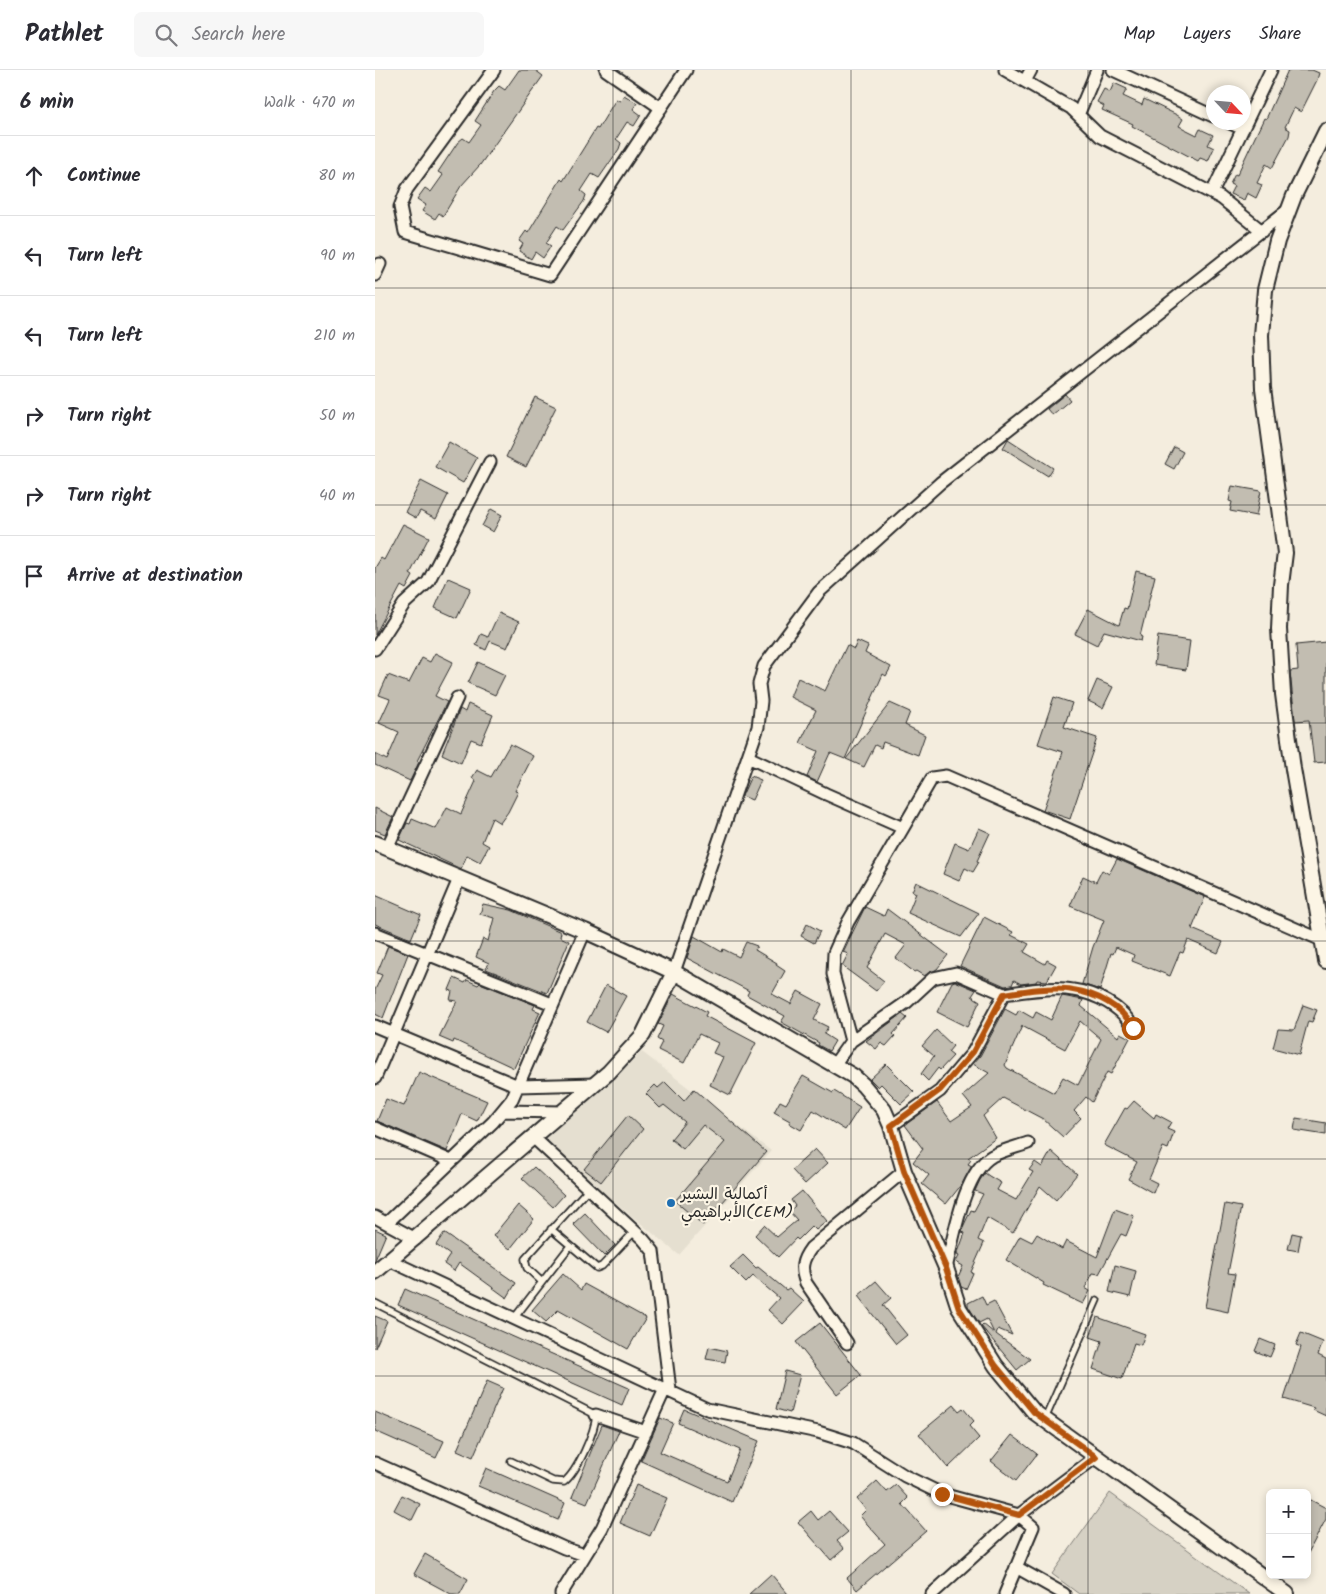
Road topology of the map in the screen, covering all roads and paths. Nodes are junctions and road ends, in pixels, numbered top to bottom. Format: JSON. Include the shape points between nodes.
{"nodes":[{"id":1,"x":494,"y":70,"type":"edge"},
{"id":2,"x":605,"y":70,"type":"edge"},
{"id":3,"x":687,"y":70,"type":"edge"},
{"id":4,"x":1005,"y":70,"type":"edge"},
{"id":5,"x":1031,"y":70,"type":"edge"},
{"id":6,"x":1097,"y":70,"type":"edge"},
{"id":7,"x":1113,"y":70,"type":"edge"},
{"id":8,"x":1271,"y":70,"type":"edge"},
{"id":9,"x":1025,"y":82,"type":"junction"},
{"id":10,"x":661,"y":108,"type":"junction"},
{"id":11,"x":1251,"y":112,"type":"edge"},
{"id":12,"x":1206,"y":113,"type":"edge"},
{"id":13,"x":1078,"y":115,"type":"junction"},
{"id":14,"x":1243,"y":130,"type":"edge"},
{"id":15,"x":1326,"y":131,"type":"edge"},
{"id":16,"x":1212,"y":193,"type":"junction"},
{"id":17,"x":1289,"y":209,"type":"junction"},
{"id":18,"x":1262,"y":231,"type":"junction"},
{"id":19,"x":490,"y":462,"type":"dead end"},
{"id":20,"x":375,"y":649,"type":"edge"},
{"id":21,"x":457,"y":698,"type":"dead end"},
{"id":22,"x":748,"y":757,"type":"junction"},
{"id":23,"x":903,"y":828,"type":"junction"},
{"id":24,"x":381,"y":846,"type":"edge"},
{"id":25,"x":459,"y":878,"type":"junction"},
{"id":26,"x":585,"y":931,"type":"junction"},
{"id":27,"x":375,"y":933,"type":"edge"},
{"id":28,"x":1325,"y":942,"type":"edge"},
{"id":29,"x":427,"y":955,"type":"junction"},
{"id":30,"x":1326,"y":961,"type":"edge"},
{"id":31,"x":673,"y":972,"type":"junction"},
{"id":32,"x":1004,"y":994,"type":"junction"},
{"id":33,"x":553,"y":1004,"type":"junction"},
{"id":34,"x":375,"y":1026,"type":"edge"},
{"id":35,"x":1133,"y":1028,"type":"dead end"},
{"id":36,"x":394,"y":1033,"type":"junction"},
{"id":37,"x":851,"y":1041,"type":"junction"},
{"id":38,"x":834,"y":1065,"type":"junction"},
{"id":39,"x":375,"y":1078,"type":"edge"},
{"id":40,"x":596,"y":1084,"type":"junction"},
{"id":41,"x":518,"y":1086,"type":"junction"},
{"id":42,"x":503,"y":1111,"type":"junction"},
{"id":43,"x":563,"y":1112,"type":"junction"},
{"id":44,"x":891,"y":1126,"type":"junction"},
{"id":45,"x":375,"y":1128,"type":"edge"},
{"id":46,"x":534,"y":1138,"type":"junction"},
{"id":47,"x":1028,"y":1143,"type":"dead end"},
{"id":48,"x":451,"y":1161,"type":"junction"},
{"id":49,"x":904,"y":1171,"type":"junction"},
{"id":50,"x":589,"y":1188,"type":"junction"},
{"id":51,"x":375,"y":1217,"type":"edge"},
{"id":52,"x":387,"y":1222,"type":"junction"},
{"id":53,"x":551,"y":1229,"type":"junction"},
{"id":54,"x":635,"y":1231,"type":"junction"},
{"id":55,"x":416,"y":1238,"type":"junction"},
{"id":56,"x":570,"y":1246,"type":"junction"},
{"id":57,"x":389,"y":1260,"type":"junction"},
{"id":58,"x":946,"y":1268,"type":"junction"},
{"id":59,"x":375,"y":1272,"type":"edge"},
{"id":60,"x":542,"y":1282,"type":"junction"},
{"id":61,"x":1097,"y":1300,"type":"dead end"},
{"id":62,"x":375,"y":1303,"type":"edge"},
{"id":63,"x":515,"y":1317,"type":"junction"},
{"id":64,"x":847,"y":1343,"type":"dead end"},
{"id":65,"x":668,"y":1389,"type":"junction"},
{"id":66,"x":596,"y":1415,"type":"junction"},
{"id":67,"x":1044,"y":1420,"type":"junction"},
{"id":68,"x":646,"y":1432,"type":"junction"},
{"id":69,"x":1096,"y":1457,"type":"junction"},
{"id":70,"x":511,"y":1461,"type":"dead end"},
{"id":71,"x":375,"y":1463,"type":"edge"},
{"id":72,"x":1019,"y":1515,"type":"junction"},
{"id":73,"x":585,"y":1556,"type":"junction"},
{"id":74,"x":1016,"y":1567,"type":"junction"},
{"id":75,"x":561,"y":1594,"type":"edge"},
{"id":76,"x":933,"y":1594,"type":"edge"},
{"id":77,"x":1005,"y":1594,"type":"edge"},
{"id":78,"x":1064,"y":1594,"type":"edge"},
{"id":79,"x":1287,"y":1594,"type":"edge"}],
"edges":[{"from":1,"to":10,"type":"street","via":[[407,189],[400,207],[405,232],[550,275]]},
{"from":2,"to":10,"type":"street"},
{"from":3,"to":10,"type":"street"},
{"from":4,"to":9,"type":"street"},
{"from":5,"to":9,"type":"street"},
{"from":6,"to":13,"type":"street"},
{"from":7,"to":12,"type":"street"},
{"from":8,"to":11,"type":"street"},
{"from":9,"to":13,"type":"street"},
{"from":13,"to":16,"type":"street","via":[[1100,136]]},
{"from":14,"to":16,"type":"street"},
{"from":15,"to":17,"type":"street"},
{"from":16,"to":18,"type":"street"},
{"from":17,"to":18,"type":"street"},
{"from":17,"to":28,"type":"street","via":[[1265,290],[1261,335],[1263,388],[1285,553],[1279,629],[1283,694],[1293,769]]},
{"from":18,"to":22,"type":"street","via":[[940,483],[819,592],[764,666],[759,684],[758,727]]},
{"from":19,"to":20,"type":"street","via":[[428,582],[404,604]]},
{"from":21,"to":24,"type":"street"},
{"from":22,"to":23,"type":"street"},
{"from":22,"to":31,"type":"street"},
{"from":23,"to":28,"type":"street","via":[[932,778],[946,776]]},
{"from":23,"to":37,"type":"street","via":[[833,953],[833,974]]},
{"from":24,"to":25,"type":"street"},
{"from":25,"to":26,"type":"street"},
{"from":25,"to":29,"type":"street"},
{"from":26,"to":31,"type":"street"},
{"from":26,"to":33,"type":"street"},
{"from":27,"to":29,"type":"street"},
{"from":28,"to":30,"type":"street"},
{"from":29,"to":33,"type":"street"},
{"from":29,"to":36,"type":"street"},
{"from":31,"to":38,"type":"street"},
{"from":31,"to":40,"type":"street","via":[[643,1035]]},
{"from":32,"to":35,"type":"street","via":[[1073,990],[1115,1005]]},
{"from":32,"to":37,"type":"street","via":[[957,973],[933,978],[907,1002]]},
{"from":32,"to":44,"type":"street","via":[[973,1052],[940,1090]]},
{"from":33,"to":41,"type":"street"},
{"from":34,"to":36,"type":"street"},
{"from":36,"to":39,"type":"street"},
{"from":36,"to":41,"type":"street"},
{"from":37,"to":38,"type":"street"},
{"from":38,"to":44,"type":"street","via":[[863,1084],[884,1110]]},
{"from":40,"to":41,"type":"street"},
{"from":40,"to":43,"type":"street"},
{"from":41,"to":42,"type":"street"},
{"from":42,"to":43,"type":"street"},
{"from":42,"to":48,"type":"street"},
{"from":43,"to":46,"type":"street"},
{"from":44,"to":49,"type":"street"},
{"from":45,"to":48,"type":"street"},
{"from":46,"to":50,"type":"street"},
{"from":46,"to":55,"type":"street"},
{"from":47,"to":58,"type":"street","via":[[992,1156],[976,1173],[967,1190]]},
{"from":48,"to":52,"type":"street"},
{"from":49,"to":58,"type":"street"},
{"from":49,"to":64,"type":"street","via":[[811,1248],[802,1260],[806,1283]]},
{"from":50,"to":53,"type":"lane"},
{"from":50,"to":54,"type":"street"},
{"from":51,"to":52,"type":"street"},
{"from":52,"to":55,"type":"street"},
{"from":53,"to":56,"type":"lane"},
{"from":53,"to":60,"type":"lane","via":[[525,1259],[527,1268]]},
{"from":54,"to":56,"type":"lane","via":[[599,1268],[591,1266]]},
{"from":54,"to":65,"type":"street","via":[[653,1251]]},
{"from":55,"to":57,"type":"street"},
{"from":56,"to":60,"type":"lane"},
{"from":57,"to":59,"type":"street"},
{"from":57,"to":63,"type":"street"},
{"from":58,"to":67,"type":"street","via":[[959,1308],[996,1366]]},
{"from":60,"to":63,"type":"lane"},
{"from":61,"to":67,"type":"lane"},
{"from":62,"to":66,"type":"lane"},
{"from":63,"to":65,"type":"street"},
{"from":65,"to":68,"type":"street"},
{"from":65,"to":72,"type":"street","via":[[707,1409],[818,1432],[853,1443],[905,1476],[942,1494]]},
{"from":66,"to":68,"type":"street"},
{"from":66,"to":70,"type":"lane","via":[[595,1425],[572,1476],[564,1482],[553,1481]]},
{"from":67,"to":69,"type":"street"},
{"from":68,"to":73,"type":"street","via":[[602,1528]]},
{"from":69,"to":72,"type":"street"},
{"from":69,"to":79,"type":"street"},
{"from":71,"to":73,"type":"street"},
{"from":72,"to":74,"type":"street","via":[[1033,1527]]},
{"from":72,"to":76,"type":"street"},
{"from":73,"to":75,"type":"street"},
{"from":74,"to":77,"type":"street"},
{"from":74,"to":78,"type":"street"}]}
